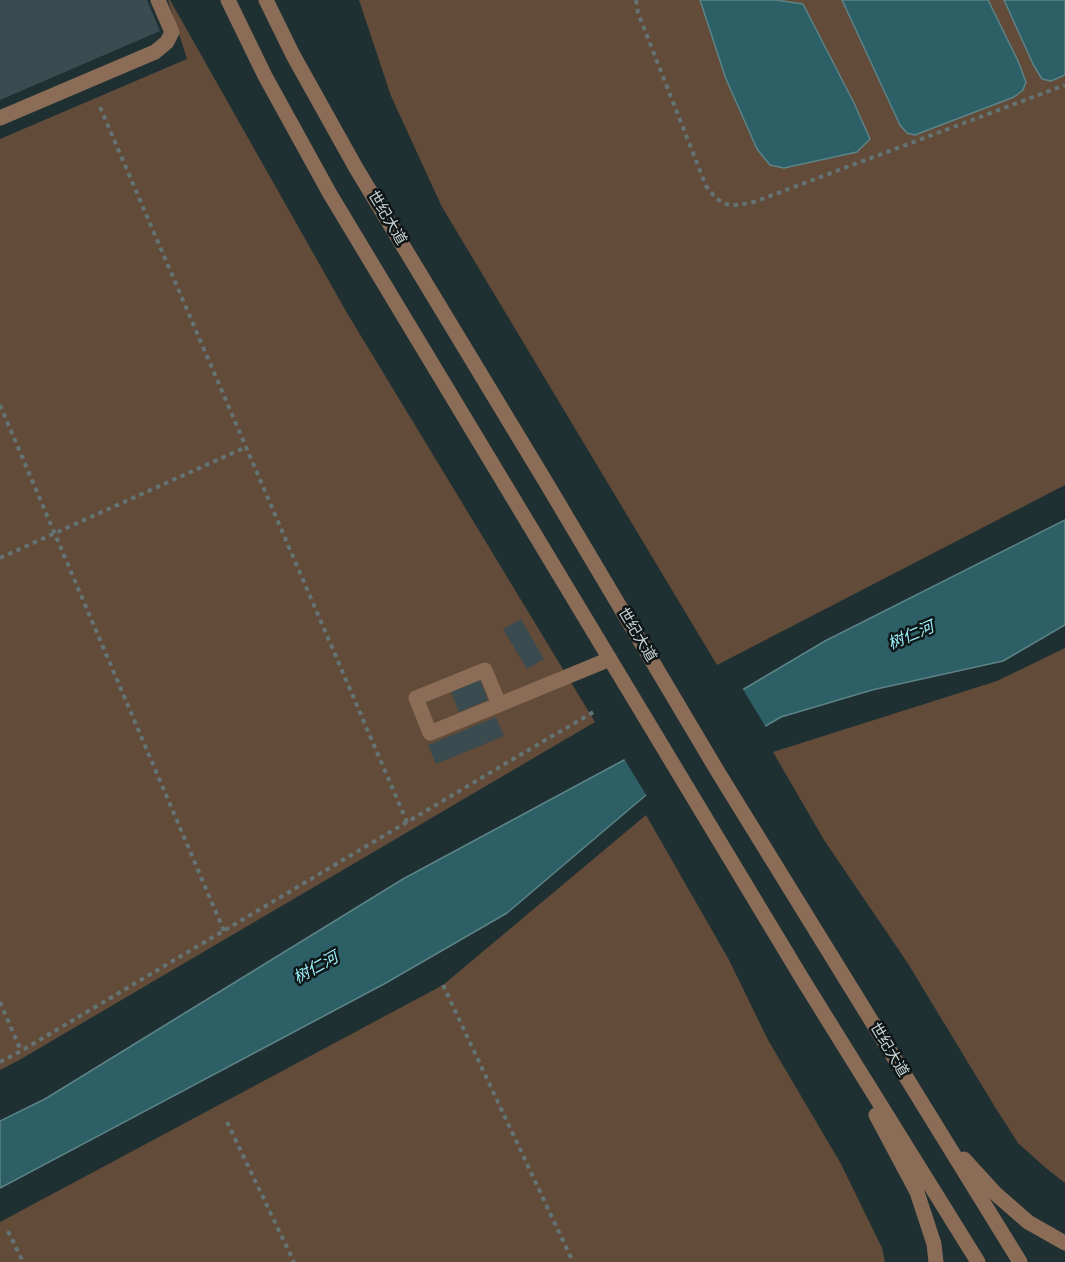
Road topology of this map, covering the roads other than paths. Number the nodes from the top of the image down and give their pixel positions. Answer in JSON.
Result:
{"nodes":[{"id":1,"x":158,"y":0,"type":"edge"},
{"id":2,"x":228,"y":0,"type":"edge"},
{"id":3,"x":266,"y":0,"type":"edge"},
{"id":4,"x":0,"y":118,"type":"edge"},
{"id":5,"x":610,"y":659,"type":"junction"},
{"id":6,"x":500,"y":705,"type":"junction"},
{"id":7,"x":803,"y":980,"type":"junction"},
{"id":8,"x":939,"y":1131,"type":"junction"},
{"id":9,"x":1065,"y":1243,"type":"edge"},
{"id":10,"x":936,"y":1262,"type":"edge"},
{"id":11,"x":978,"y":1262,"type":"edge"},
{"id":12,"x":1020,"y":1262,"type":"edge"}],
"edges":[{"from":1,"to":4,"type":"street"},
{"from":2,"to":5,"type":"street"},
{"from":3,"to":8,"type":"street","name":"世纪大道"},
{"from":5,"to":6,"type":"street"},
{"from":5,"to":7,"type":"street"},
{"from":6,"to":6,"type":"street"},
{"from":7,"to":10,"type":"street"},
{"from":7,"to":11,"type":"street"},
{"from":8,"to":9,"type":"street"},
{"from":8,"to":12,"type":"street","name":"世纪大道"}]}
